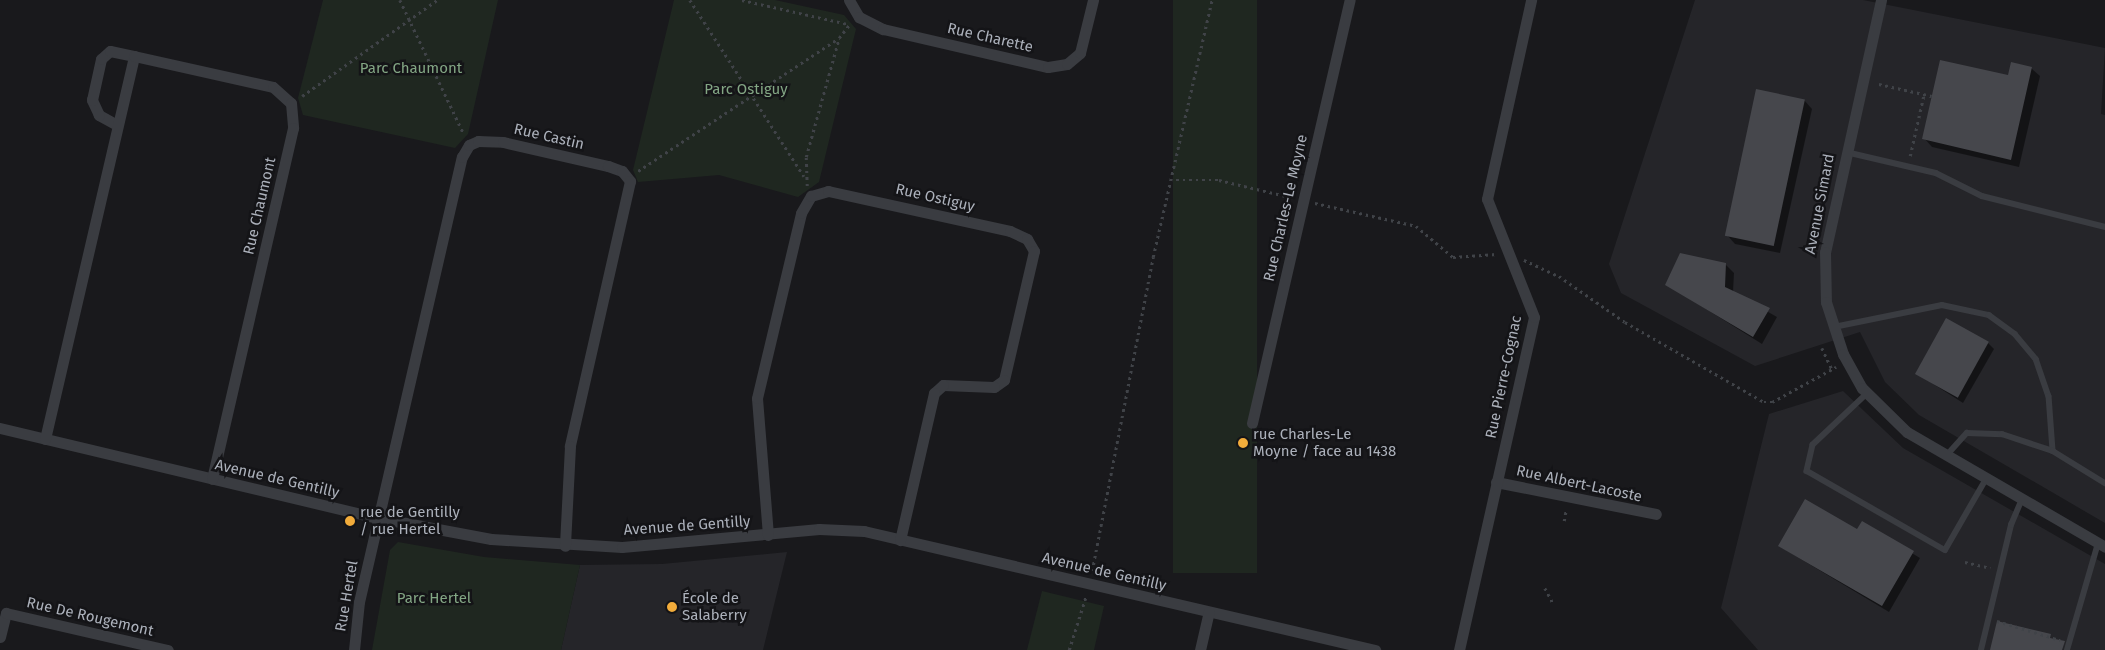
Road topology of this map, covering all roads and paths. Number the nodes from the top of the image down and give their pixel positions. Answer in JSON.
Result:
{"nodes":[{"id":1,"x":400,"y":0,"type":"edge"},
{"id":2,"x":437,"y":0,"type":"edge"},
{"id":3,"x":690,"y":0,"type":"edge"},
{"id":4,"x":742,"y":0,"type":"edge"},
{"id":5,"x":849,"y":0,"type":"edge"},
{"id":6,"x":1093,"y":0,"type":"edge"},
{"id":7,"x":1212,"y":0,"type":"edge"},
{"id":8,"x":1350,"y":0,"type":"edge"},
{"id":9,"x":1531,"y":0,"type":"edge"},
{"id":10,"x":1880,"y":0,"type":"edge"},
{"id":11,"x":410,"y":19,"type":"junction"},
{"id":12,"x":839,"y":38,"type":"junction"},
{"id":13,"x":134,"y":56,"type":"junction"},
{"id":14,"x":1879,"y":84,"type":"dead end"},
{"id":15,"x":1924,"y":94,"type":"junction"},
{"id":16,"x":1932,"y":96,"type":"dead end"},
{"id":17,"x":753,"y":97,"type":"junction"},
{"id":18,"x":291,"y":103,"type":"junction"},
{"id":19,"x":117,"y":125,"type":"junction"},
{"id":20,"x":469,"y":145,"type":"junction"},
{"id":21,"x":1913,"y":145,"type":"dead end"},
{"id":22,"x":1846,"y":151,"type":"junction"},
{"id":23,"x":804,"y":176,"type":"junction"},
{"id":24,"x":628,"y":177,"type":"junction"},
{"id":25,"x":1170,"y":180,"type":"junction"},
{"id":26,"x":808,"y":187,"type":"dead end"},
{"id":27,"x":1293,"y":198,"type":"dead end"},
{"id":28,"x":1313,"y":202,"type":"dead end"},
{"id":29,"x":2105,"y":227,"type":"edge"},
{"id":30,"x":1494,"y":254,"type":"dead end"},
{"id":31,"x":1524,"y":260,"type":"dead end"},
{"id":32,"x":1833,"y":328,"type":"junction"},
{"id":33,"x":1822,"y":348,"type":"dead end"},
{"id":34,"x":1867,"y":394,"type":"junction"},
{"id":35,"x":1252,"y":423,"type":"dead end"},
{"id":36,"x":0,"y":428,"type":"edge"},
{"id":37,"x":45,"y":439,"type":"junction"},
{"id":38,"x":2053,"y":451,"type":"junction"},
{"id":39,"x":1946,"y":456,"type":"junction"},
{"id":40,"x":212,"y":479,"type":"junction"},
{"id":41,"x":1986,"y":479,"type":"junction"},
{"id":42,"x":1496,"y":482,"type":"junction"},
{"id":43,"x":2105,"y":483,"type":"edge"},
{"id":44,"x":2022,"y":499,"type":"junction"},
{"id":45,"x":1656,"y":514,"type":"dead end"},
{"id":46,"x":379,"y":518,"type":"junction"},
{"id":47,"x":768,"y":535,"type":"junction"},
{"id":48,"x":900,"y":540,"type":"junction"},
{"id":49,"x":2101,"y":545,"type":"edge"},
{"id":50,"x":564,"y":546,"type":"junction"},
{"id":51,"x":1965,"y":562,"type":"dead end"},
{"id":52,"x":1093,"y":570,"type":"dead end"},
{"id":53,"x":2000,"y":570,"type":"junction"},
{"id":54,"x":1545,"y":588,"type":"dead end"},
{"id":55,"x":1085,"y":599,"type":"dead end"},
{"id":56,"x":1553,"y":603,"type":"dead end"},
{"id":57,"x":3,"y":612,"type":"edge"},
{"id":58,"x":1209,"y":612,"type":"junction"},
{"id":59,"x":1997,"y":621,"type":"dead end"},
{"id":60,"x":0,"y":637,"type":"edge"},
{"id":61,"x":2063,"y":641,"type":"dead end"},
{"id":62,"x":168,"y":650,"type":"edge"},
{"id":63,"x":354,"y":650,"type":"edge"},
{"id":64,"x":1068,"y":650,"type":"edge"},
{"id":65,"x":1200,"y":650,"type":"edge"},
{"id":66,"x":1375,"y":650,"type":"edge"},
{"id":67,"x":1459,"y":650,"type":"edge"},
{"id":68,"x":1981,"y":650,"type":"edge"},
{"id":69,"x":2067,"y":650,"type":"edge"}],
"edges":[{"from":1,"to":11,"type":"path"},
{"from":2,"to":11,"type":"path"},
{"from":3,"to":17,"type":"path"},
{"from":4,"to":12,"type":"path"},
{"from":5,"to":6,"type":"street","name":"Rue Charette"},
{"from":7,"to":25,"type":"path"},
{"from":8,"to":35,"type":"street","name":"Rue Charles-Le Moyne"},
{"from":9,"to":42,"type":"street","name":"Rue Pierre-Cognac"},
{"from":10,"to":22,"type":"street","name":"Avenue Simard"},
{"from":11,"to":18,"type":"path"},
{"from":11,"to":20,"type":"path"},
{"from":12,"to":17,"type":"path"},
{"from":12,"to":23,"type":"path"},
{"from":13,"to":18,"type":"street"},
{"from":13,"to":19,"type":"street"},
{"from":13,"to":19,"type":"street"},
{"from":14,"to":15,"type":"path"},
{"from":15,"to":16,"type":"path"},
{"from":15,"to":21,"type":"path"},
{"from":17,"to":23,"type":"path"},
{"from":17,"to":24,"type":"path"},
{"from":18,"to":40,"type":"street","name":"Rue Chaumont"},
{"from":19,"to":37,"type":"street"},
{"from":20,"to":24,"type":"street","name":"Rue Castin"},
{"from":20,"to":46,"type":"street"},
{"from":22,"to":29,"type":"lane"},
{"from":22,"to":32,"type":"street","name":"Avenue Simard"},
{"from":23,"to":26,"type":"path"},
{"from":24,"to":50,"type":"street"},
{"from":25,"to":27,"type":"path"},
{"from":25,"to":52,"type":"path"},
{"from":28,"to":30,"type":"path"},
{"from":31,"to":33,"type":"path"},
{"from":32,"to":34,"type":"street","name":"Avenue Simard"},
{"from":32,"to":38,"type":"lane"},
{"from":34,"to":39,"type":"street","name":"Avenue Simard"},
{"from":34,"to":41,"type":"lane"},
{"from":36,"to":37,"type":"street","name":"Avenue de Gentilly"},
{"from":37,"to":40,"type":"street","name":"Avenue de Gentilly"},
{"from":38,"to":39,"type":"lane"},
{"from":38,"to":43,"type":"lane"},
{"from":39,"to":41,"type":"street","name":"Avenue Simard"},
{"from":40,"to":46,"type":"street","name":"Avenue de Gentilly"},
{"from":41,"to":44,"type":"street","name":"Avenue Simard"},
{"from":42,"to":45,"type":"street","name":"Rue Albert-Lacoste"},
{"from":42,"to":67,"type":"street","name":"Rue Pierre-Cognac"},
{"from":44,"to":49,"type":"street","name":"Avenue Simard"},
{"from":44,"to":53,"type":"lane"},
{"from":46,"to":50,"type":"street","name":"Avenue de Gentilly"},
{"from":46,"to":63,"type":"street","name":"Rue Hertel"},
{"from":47,"to":48,"type":"street","name":"Avenue de Gentilly"},
{"from":47,"to":48,"type":"street","name":"Rue Ostiguy"},
{"from":47,"to":50,"type":"street","name":"Avenue de Gentilly"},
{"from":48,"to":58,"type":"street","name":"Avenue de Gentilly"},
{"from":49,"to":69,"type":"lane"},
{"from":51,"to":53,"type":"path"},
{"from":53,"to":68,"type":"lane"},
{"from":54,"to":56,"type":"path"},
{"from":55,"to":64,"type":"path"},
{"from":57,"to":60,"type":"street","name":"Rue De Rougemont"},
{"from":57,"to":62,"type":"street","name":"Rue De Rougemont"},
{"from":58,"to":65,"type":"street"},
{"from":58,"to":66,"type":"street","name":"Avenue de Gentilly"},
{"from":59,"to":61,"type":"path"}]}
